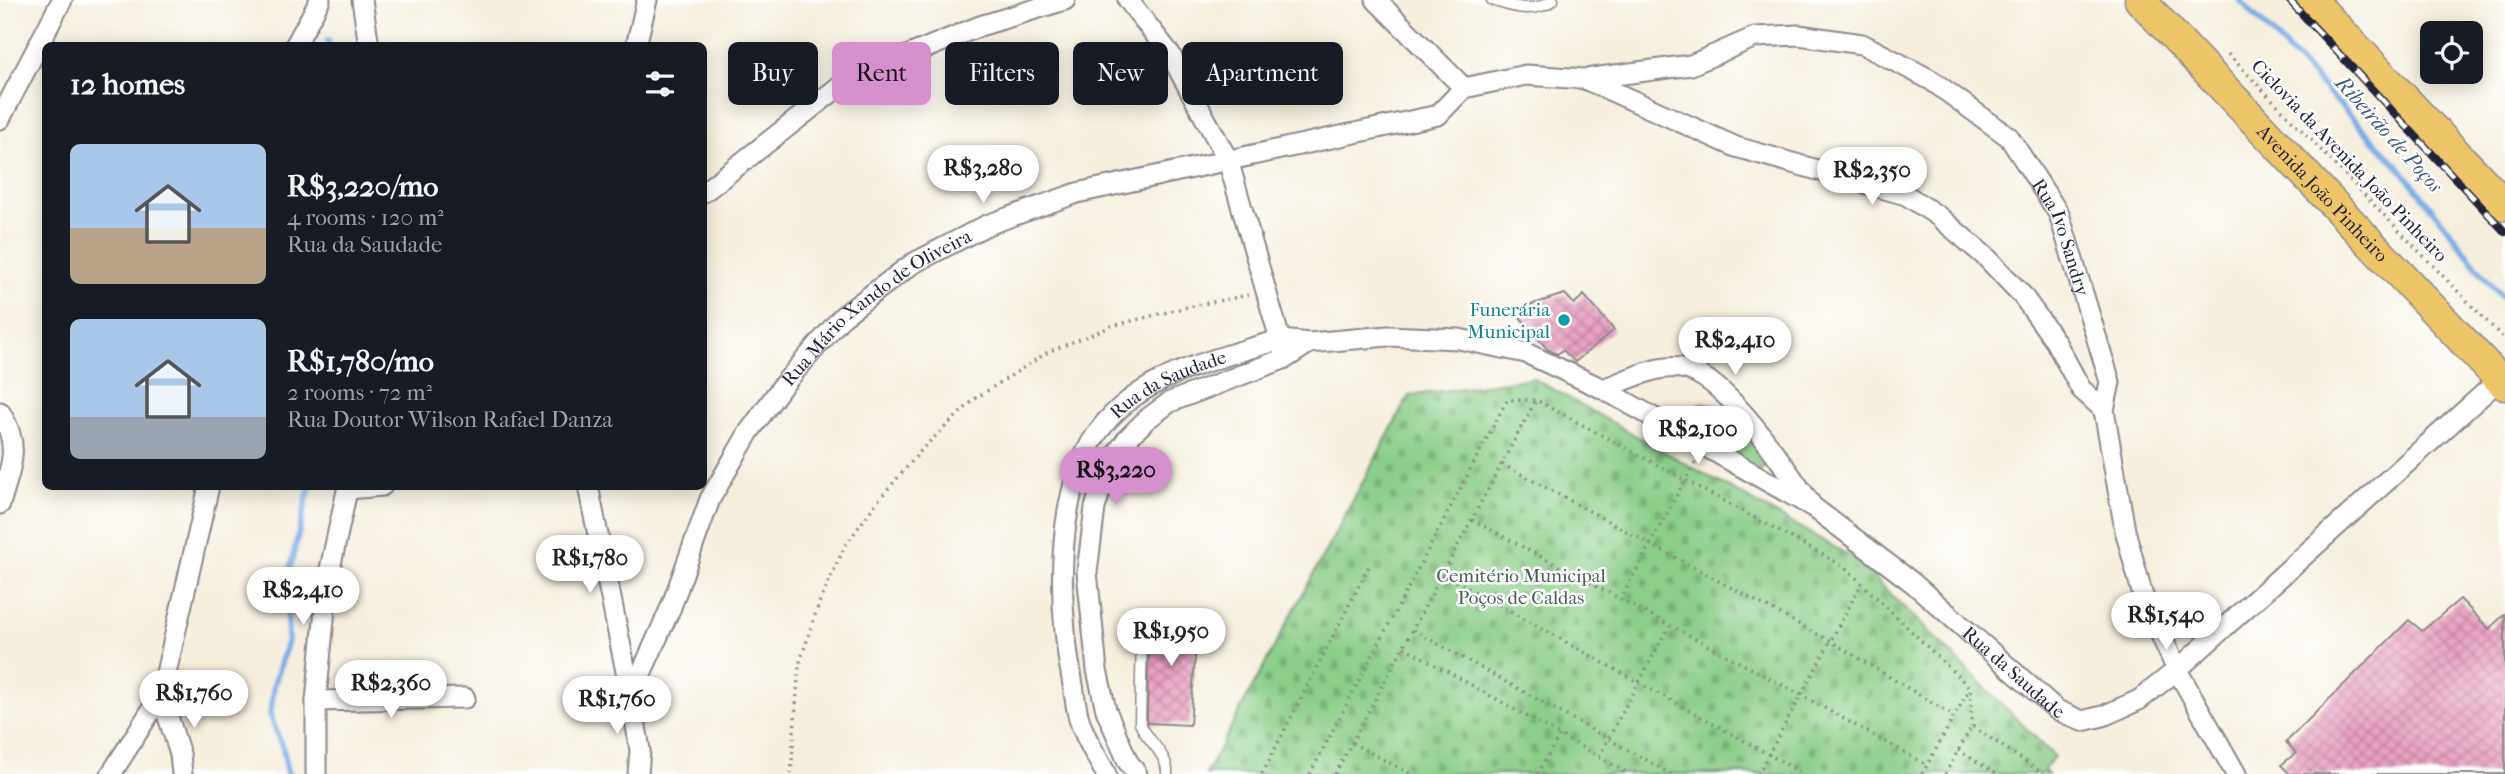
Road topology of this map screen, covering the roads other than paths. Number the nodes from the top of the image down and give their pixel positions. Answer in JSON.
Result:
{"nodes":[{"id":1,"x":62,"y":0,"type":"edge"},
{"id":2,"x":320,"y":0,"type":"edge"},
{"id":3,"x":362,"y":0,"type":"edge"},
{"id":4,"x":647,"y":0,"type":"edge"},
{"id":5,"x":1065,"y":0,"type":"edge"},
{"id":6,"x":1128,"y":0,"type":"edge"},
{"id":7,"x":1376,"y":0,"type":"edge"},
{"id":8,"x":1492,"y":0,"type":"edge"},
{"id":9,"x":1553,"y":0,"type":"edge"},
{"id":10,"x":2140,"y":0,"type":"edge"},
{"id":11,"x":2311,"y":0,"type":"edge"},
{"id":12,"x":297,"y":42,"type":"edge"},
{"id":13,"x":368,"y":42,"type":"edge"},
{"id":14,"x":637,"y":42,"type":"edge"},
{"id":15,"x":1585,"y":79,"type":"junction"},
{"id":16,"x":1464,"y":88,"type":"junction"},
{"id":17,"x":0,"y":120,"type":"edge"},
{"id":18,"x":1228,"y":160,"type":"junction"},
{"id":19,"x":707,"y":190,"type":"edge"},
{"id":20,"x":2505,"y":205,"type":"edge"},
{"id":21,"x":1283,"y":349,"type":"junction"},
{"id":22,"x":2503,"y":378,"type":"edge"},
{"id":23,"x":1603,"y":389,"type":"junction"},
{"id":24,"x":2104,"y":410,"type":"junction"},
{"id":25,"x":0,"y":412,"type":"edge"},
{"id":26,"x":208,"y":490,"type":"edge"},
{"id":27,"x":348,"y":490,"type":"edge"},
{"id":28,"x":589,"y":490,"type":"edge"},
{"id":29,"x":0,"y":504,"type":"edge"},
{"id":30,"x":1813,"y":507,"type":"junction"},
{"id":31,"x":1142,"y":636,"type":"dead end"},
{"id":32,"x":2177,"y":670,"type":"junction"},
{"id":33,"x":161,"y":695,"type":"junction"},
{"id":34,"x":631,"y":696,"type":"junction"},
{"id":35,"x":465,"y":698,"type":"dead end"},
{"id":36,"x":316,"y":701,"type":"junction"},
{"id":37,"x":111,"y":774,"type":"edge"},
{"id":38,"x":182,"y":774,"type":"edge"},
{"id":39,"x":316,"y":774,"type":"edge"},
{"id":40,"x":638,"y":774,"type":"edge"},
{"id":41,"x":1106,"y":774,"type":"edge"},
{"id":42,"x":1137,"y":774,"type":"edge"},
{"id":43,"x":1167,"y":774,"type":"edge"},
{"id":44,"x":2236,"y":774,"type":"edge"}],
"edges":[{"from":1,"to":17,"type":"street"},
{"from":2,"to":12,"type":"street"},
{"from":3,"to":13,"type":"street"},
{"from":4,"to":14,"type":"street"},
{"from":5,"to":19,"type":"street"},
{"from":6,"to":18,"type":"street"},
{"from":7,"to":16,"type":"street"},
{"from":8,"to":9,"type":"lane"},
{"from":10,"to":22,"type":"main road","name":"Avenida João Pinheiro"},
{"from":11,"to":20,"type":"main road"},
{"from":15,"to":16,"type":"street"},
{"from":15,"to":24,"type":"street"},
{"from":15,"to":24,"type":"street","name":"Rua Ivo Sandry"},
{"from":16,"to":18,"type":"street","name":"Rua Mário Xando de Oliveira"},
{"from":18,"to":21,"type":"street"},
{"from":18,"to":34,"type":"street","name":"Rua Mário Xando de Oliveira"},
{"from":21,"to":23,"type":"street","name":"Rua da Saudade"},
{"from":21,"to":41,"type":"street","name":"Rua da Saudade"},
{"from":21,"to":42,"type":"street","name":"Rua da Saudade"},
{"from":22,"to":32,"type":"street","name":"Rua da Saudade"},
{"from":23,"to":30,"type":"street","name":"Rua da Saudade"},
{"from":23,"to":30,"type":"street","name":"Rua da Saudade"},
{"from":24,"to":32,"type":"street","name":"Rua Ivo Sandry"},
{"from":25,"to":29,"type":"street"},
{"from":26,"to":33,"type":"street"},
{"from":27,"to":36,"type":"street"},
{"from":28,"to":34,"type":"street"},
{"from":30,"to":32,"type":"street","name":"Rua da Saudade"},
{"from":31,"to":43,"type":"lane"},
{"from":32,"to":44,"type":"street","name":"Rua Ivo Sandry"},
{"from":33,"to":37,"type":"street"},
{"from":33,"to":38,"type":"street"},
{"from":34,"to":40,"type":"street"},
{"from":35,"to":36,"type":"street"},
{"from":36,"to":39,"type":"street"}]}
